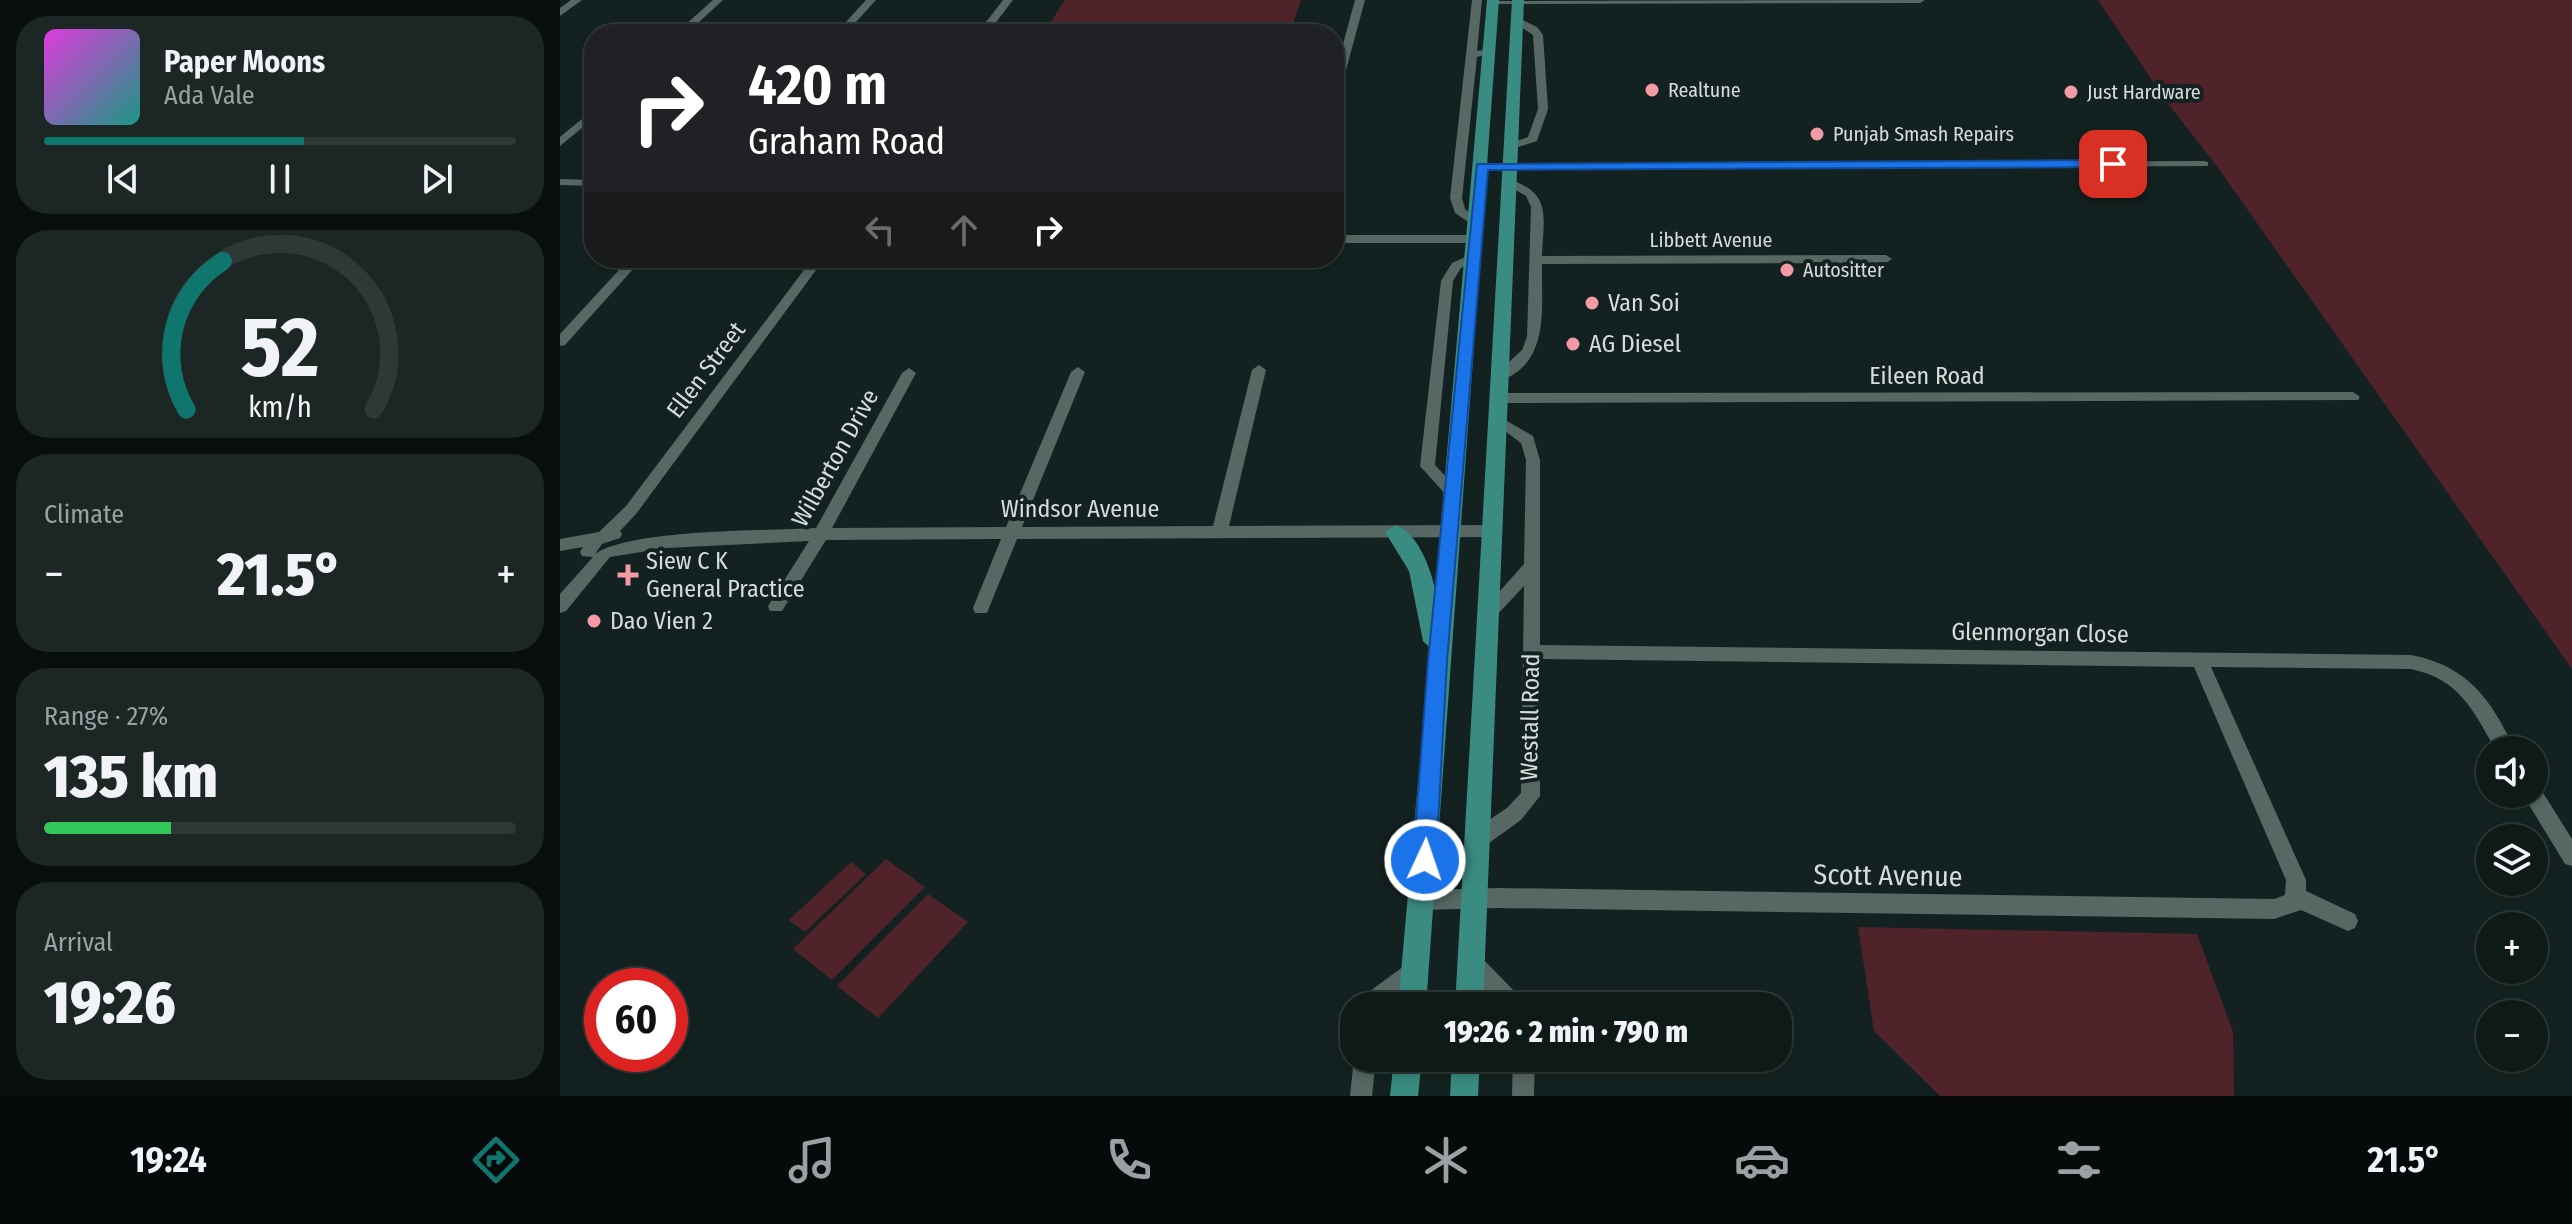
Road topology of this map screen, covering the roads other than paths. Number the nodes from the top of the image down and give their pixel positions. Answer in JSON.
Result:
{"nodes":[{"id":1,"x":577,"y":0,"type":"edge"},
{"id":2,"x":718,"y":0,"type":"edge"},
{"id":3,"x":871,"y":0,"type":"edge"},
{"id":4,"x":1008,"y":0,"type":"edge"},
{"id":5,"x":1360,"y":0,"type":"edge"},
{"id":6,"x":1477,"y":0,"type":"edge"},
{"id":7,"x":1650,"y":0,"type":"edge"},
{"id":8,"x":1811,"y":0,"type":"edge"},
{"id":9,"x":1920,"y":0,"type":"edge"},
{"id":10,"x":1493,"y":1,"type":"edge"},
{"id":11,"x":1518,"y":1,"type":"edge"},
{"id":12,"x":560,"y":13,"type":"edge"},
{"id":13,"x":691,"y":24,"type":"edge"},
{"id":14,"x":849,"y":24,"type":"edge"},
{"id":15,"x":990,"y":24,"type":"edge"},
{"id":16,"x":1517,"y":27,"type":"junction"},
{"id":17,"x":1491,"y":34,"type":"junction"},
{"id":18,"x":1489,"y":52,"type":"junction"},
{"id":19,"x":1472,"y":55,"type":"junction"},
{"id":20,"x":1344,"y":59,"type":"edge"},
{"id":21,"x":584,"y":121,"type":"edge"},
{"id":22,"x":560,"y":143,"type":"edge"},
{"id":23,"x":1512,"y":146,"type":"junction"},
{"id":24,"x":2204,"y":164,"type":"dead end"},
{"id":25,"x":1481,"y":167,"type":"junction"},
{"id":26,"x":1515,"y":179,"type":"junction"},
{"id":27,"x":560,"y":182,"type":"edge"},
{"id":28,"x":584,"y":183,"type":"edge"},
{"id":29,"x":1344,"y":239,"type":"edge"},
{"id":30,"x":1475,"y":240,"type":"junction"},
{"id":31,"x":1886,"y":259,"type":"dead end"},
{"id":32,"x":1536,"y":260,"type":"junction"},
{"id":33,"x":628,"y":268,"type":"edge"},
{"id":34,"x":812,"y":268,"type":"edge"},
{"id":35,"x":560,"y":342,"type":"edge"},
{"id":36,"x":1259,"y":370,"type":"dead end"},
{"id":37,"x":1078,"y":372,"type":"dead end"},
{"id":38,"x":909,"y":373,"type":"dead end"},
{"id":39,"x":1502,"y":375,"type":"junction"},
{"id":40,"x":2353,"y":397,"type":"dead end"},
{"id":41,"x":1501,"y":398,"type":"junction"},
{"id":42,"x":1500,"y":422,"type":"junction"},
{"id":43,"x":1453,"y":493,"type":"junction"},
{"id":44,"x":1450,"y":531,"type":"junction"},
{"id":45,"x":1494,"y":531,"type":"junction"},
{"id":46,"x":1395,"y":532,"type":"junction"},
{"id":47,"x":1012,"y":533,"type":"junction"},
{"id":48,"x":1219,"y":533,"type":"junction"},
{"id":49,"x":821,"y":534,"type":"junction"},
{"id":50,"x":605,"y":545,"type":"junction"},
{"id":51,"x":560,"y":548,"type":"edge"},
{"id":52,"x":1532,"y":566,"type":"junction"},
{"id":53,"x":560,"y":606,"type":"edge"},
{"id":54,"x":776,"y":606,"type":"dead end"},
{"id":55,"x":981,"y":608,"type":"dead end"},
{"id":56,"x":1489,"y":612,"type":"junction"},
{"id":57,"x":1531,"y":652,"type":"junction"},
{"id":58,"x":1438,"y":661,"type":"junction"},
{"id":59,"x":2200,"y":661,"type":"junction"},
{"id":60,"x":2497,"y":736,"type":"edge"},
{"id":61,"x":2542,"y":808,"type":"edge"},
{"id":62,"x":1475,"y":841,"type":"junction"},
{"id":63,"x":2572,"y":857,"type":"edge"},
{"id":64,"x":2296,"y":897,"type":"junction"},
{"id":65,"x":1475,"y":898,"type":"junction"},
{"id":66,"x":1421,"y":900,"type":"junction"},
{"id":67,"x":2348,"y":921,"type":"dead end"},
{"id":68,"x":1471,"y":961,"type":"junction"},
{"id":69,"x":1415,"y":969,"type":"junction"},
{"id":70,"x":1389,"y":992,"type":"edge"},
{"id":71,"x":1413,"y":992,"type":"edge"},
{"id":72,"x":1470,"y":992,"type":"edge"},
{"id":73,"x":1501,"y":992,"type":"edge"},
{"id":74,"x":1364,"y":1072,"type":"edge"},
{"id":75,"x":1407,"y":1072,"type":"edge"},
{"id":76,"x":1465,"y":1072,"type":"edge"},
{"id":77,"x":1524,"y":1072,"type":"edge"},
{"id":78,"x":1361,"y":1096,"type":"edge"},
{"id":79,"x":1404,"y":1096,"type":"edge"},
{"id":80,"x":1464,"y":1096,"type":"edge"},
{"id":81,"x":1523,"y":1096,"type":"edge"}],
"edges":[{"from":1,"to":12,"type":"street"},
{"from":2,"to":13,"type":"street"},
{"from":3,"to":14,"type":"street"},
{"from":4,"to":15,"type":"street"},
{"from":5,"to":20,"type":"street"},
{"from":6,"to":19,"type":"street"},
{"from":7,"to":8,"type":"street"},
{"from":7,"to":11,"type":"street"},
{"from":8,"to":9,"type":"street"},
{"from":10,"to":11,"type":"street"},
{"from":10,"to":17,"type":"main road"},
{"from":11,"to":16,"type":"main road","name":"Westall Road"},
{"from":16,"to":17,"type":"main road"},
{"from":16,"to":23,"type":"main road","name":"Westall Road"},
{"from":16,"to":23,"type":"street"},
{"from":17,"to":18,"type":"main road"},
{"from":18,"to":19,"type":"street"},
{"from":18,"to":25,"type":"main road"},
{"from":19,"to":30,"type":"street"},
{"from":21,"to":22,"type":"street"},
{"from":23,"to":26,"type":"main road","name":"Westall Road"},
{"from":24,"to":26,"type":"street"},
{"from":25,"to":26,"type":"street"},
{"from":25,"to":30,"type":"main road"},
{"from":26,"to":32,"type":"street","name":"Westall Road"},
{"from":26,"to":39,"type":"main road","name":"Westall Road"},
{"from":27,"to":28,"type":"street"},
{"from":29,"to":30,"type":"street"},
{"from":30,"to":43,"type":"main road"},
{"from":30,"to":43,"type":"street"},
{"from":31,"to":32,"type":"street","name":"Libbett Avenue"},
{"from":32,"to":39,"type":"street","name":"Westall Road"},
{"from":33,"to":35,"type":"street"},
{"from":34,"to":50,"type":"street","name":"Ellen Street"},
{"from":36,"to":48,"type":"street"},
{"from":37,"to":47,"type":"street"},
{"from":38,"to":49,"type":"street","name":"Wilberton Drive"},
{"from":39,"to":41,"type":"main road","name":"Westall Road"},
{"from":40,"to":41,"type":"street","name":"Eileen Road"},
{"from":41,"to":42,"type":"main road","name":"Westall Road"},
{"from":42,"to":45,"type":"main road","name":"Westall Road"},
{"from":42,"to":52,"type":"street","name":"Westall Road"},
{"from":43,"to":44,"type":"main road"},
{"from":44,"to":45,"type":"street","name":"Windsor Avenue"},
{"from":44,"to":46,"type":"street","name":"Windsor Avenue"},
{"from":44,"to":58,"type":"main road"},
{"from":45,"to":56,"type":"main road","name":"Westall Road"},
{"from":46,"to":48,"type":"street","name":"Windsor Avenue"},
{"from":46,"to":58,"type":"main road"},
{"from":47,"to":48,"type":"street","name":"Windsor Avenue"},
{"from":47,"to":49,"type":"street","name":"Windsor Avenue"},
{"from":47,"to":55,"type":"street"},
{"from":49,"to":50,"type":"street","name":"Windsor Avenue"},
{"from":49,"to":54,"type":"street","name":"Wilberton Drive"},
{"from":50,"to":51,"type":"street","name":"Windsor Avenue"},
{"from":50,"to":53,"type":"street","name":"Ellen Street"},
{"from":52,"to":56,"type":"street"},
{"from":52,"to":57,"type":"street","name":"Westall Road"},
{"from":56,"to":62,"type":"main road","name":"Westall Road"},
{"from":57,"to":59,"type":"street","name":"Glenmorgan Close"},
{"from":57,"to":62,"type":"street","name":"Westall Road"},
{"from":58,"to":66,"type":"main road"},
{"from":59,"to":60,"type":"street","name":"Glenmorgan Close"},
{"from":59,"to":64,"type":"street"},
{"from":61,"to":63,"type":"street"},
{"from":62,"to":65,"type":"main road","name":"Westall Road"},
{"from":64,"to":65,"type":"street","name":"Scott Avenue"},
{"from":64,"to":67,"type":"street"},
{"from":65,"to":66,"type":"street","name":"Scott Avenue"},
{"from":65,"to":68,"type":"main road","name":"Westall Road"},
{"from":66,"to":69,"type":"main road"},
{"from":68,"to":72,"type":"main road","name":"Westall Road"},
{"from":68,"to":73,"type":"street"},
{"from":69,"to":70,"type":"street"},
{"from":69,"to":71,"type":"main road"},
{"from":74,"to":78,"type":"street"},
{"from":75,"to":79,"type":"main road"},
{"from":76,"to":80,"type":"main road"},
{"from":77,"to":81,"type":"street"}]}
